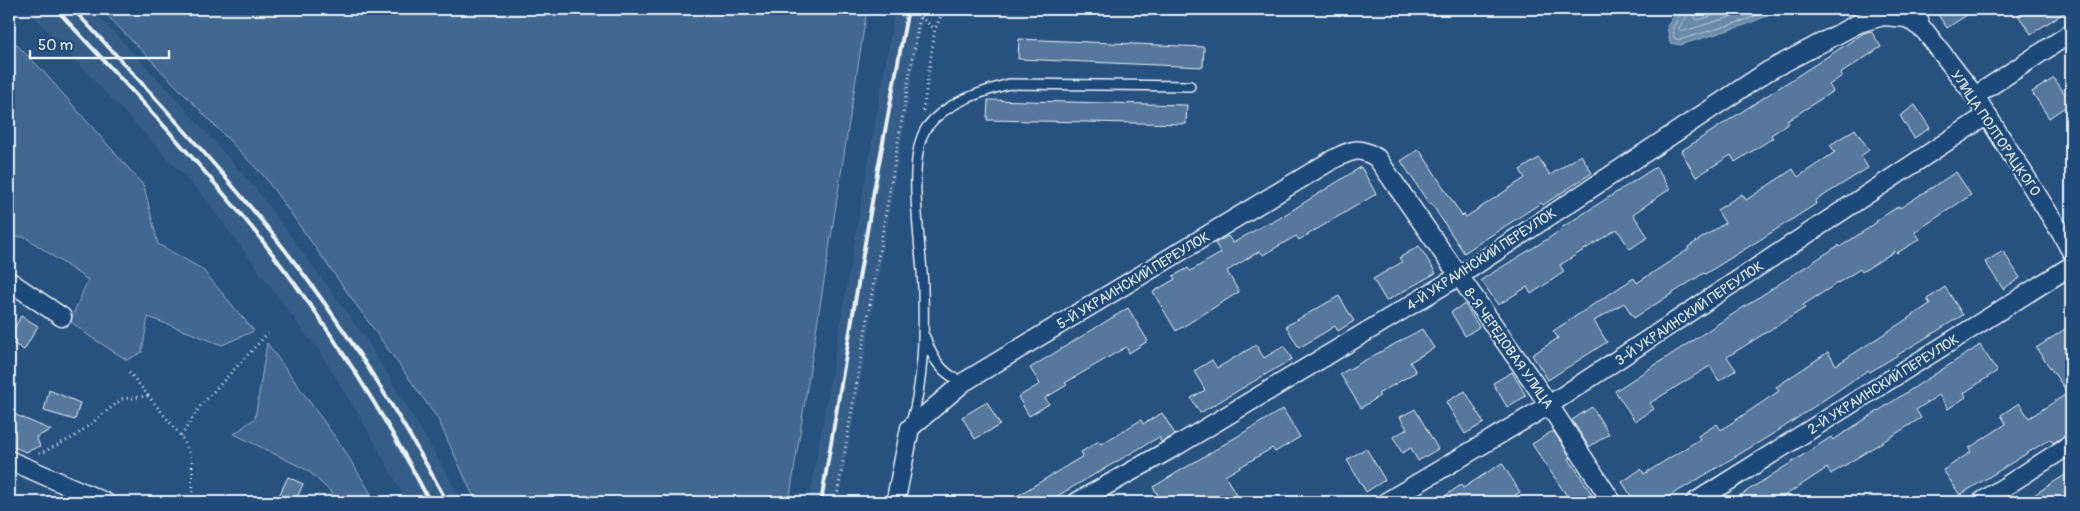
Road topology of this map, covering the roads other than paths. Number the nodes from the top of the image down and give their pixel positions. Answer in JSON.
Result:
{"nodes":[{"id":1,"x":1922,"y":9,"type":"edge"},
{"id":2,"x":1883,"y":16,"type":"joint"},
{"id":3,"x":1925,"y":31,"type":"junction"},
{"id":4,"x":2071,"y":33,"type":"edge"},
{"id":5,"x":1190,"y":86,"type":"dead end"},
{"id":6,"x":1975,"y":96,"type":"junction"},
{"id":7,"x":1987,"y":115,"type":"junction"},
{"id":8,"x":1365,"y":150,"type":"joint"},
{"id":9,"x":2066,"y":229,"type":"edge"},
{"id":10,"x":2071,"y":251,"type":"edge"},
{"id":11,"x":2071,"y":266,"type":"edge"},
{"id":12,"x":1459,"y":276,"type":"junction"},
{"id":13,"x":9,"y":281,"type":"edge"},
{"id":14,"x":62,"y":317,"type":"dead end"},
{"id":15,"x":923,"y":332,"type":"junction"},
{"id":16,"x":964,"y":382,"type":"junction"},
{"id":17,"x":1549,"y":405,"type":"junction"},
{"id":18,"x":910,"y":428,"type":"junction"},
{"id":19,"x":2071,"y":444,"type":"edge"},
{"id":20,"x":12,"y":462,"type":"edge"},
{"id":21,"x":105,"y":502,"type":"edge"},
{"id":22,"x":897,"y":502,"type":"edge"},
{"id":23,"x":1077,"y":502,"type":"edge"},
{"id":24,"x":1386,"y":502,"type":"edge"},
{"id":25,"x":1612,"y":502,"type":"edge"},
{"id":26,"x":1695,"y":502,"type":"edge"},
{"id":27,"x":1980,"y":502,"type":"edge"}],
"edges":[{"from":1,"to":3,"type":"lane"},
{"from":2,"to":3,"type":"street","name":"УЛИЦА ПОЛТОРАЦКОГО"},
{"from":2,"to":12,"type":"street","name":"4-Й УКРАИНСКИЙ ПЕРЕУЛОК"},
{"from":3,"to":6,"type":"street","name":"УЛИЦА ПОЛТОРАЦКОГО"},
{"from":4,"to":6,"type":"street"},
{"from":5,"to":15,"type":"lane"},
{"from":6,"to":7,"type":"street","name":"УЛИЦА ПОЛТОРАЦКОГО"},
{"from":7,"to":9,"type":"street","name":"УЛИЦА ПОЛТОРАЦКОГО"},
{"from":7,"to":17,"type":"street","name":"3-Й УКРАИНСКИЙ ПЕРЕУЛОК"},
{"from":8,"to":12,"type":"street","name":"8-Я ЧЕРЕДОВАЯ УЛИЦА"},
{"from":8,"to":16,"type":"street","name":"5-Й УКРАИНСКИЙ ПЕРЕУЛОК"},
{"from":9,"to":10,"type":"street","name":"УЛИЦА ПОЛТОРАЦКОГО"},
{"from":11,"to":26,"type":"street","name":"2-Й УКРАИНСКИЙ ПЕРЕУЛОК"},
{"from":12,"to":17,"type":"street","name":"8-Я ЧЕРЕДОВАЯ УЛИЦА"},
{"from":12,"to":23,"type":"street","name":"4-Й УКРАИНСКИЙ ПЕРЕУЛОК"},
{"from":13,"to":14,"type":"street"},
{"from":15,"to":16,"type":"lane"},
{"from":15,"to":18,"type":"lane"},
{"from":16,"to":18,"type":"street","name":"5-Й УКРАИНСКИЙ ПЕРЕУЛОК"},
{"from":17,"to":24,"type":"street","name":"3-Й УКРАИНСКИЙ ПЕРЕУЛОК"},
{"from":17,"to":25,"type":"street","name":"8-Я ЧЕРЕДОВАЯ УЛИЦА"},
{"from":18,"to":22,"type":"street"},
{"from":19,"to":27,"type":"street"},
{"from":20,"to":21,"type":"street"}]}
